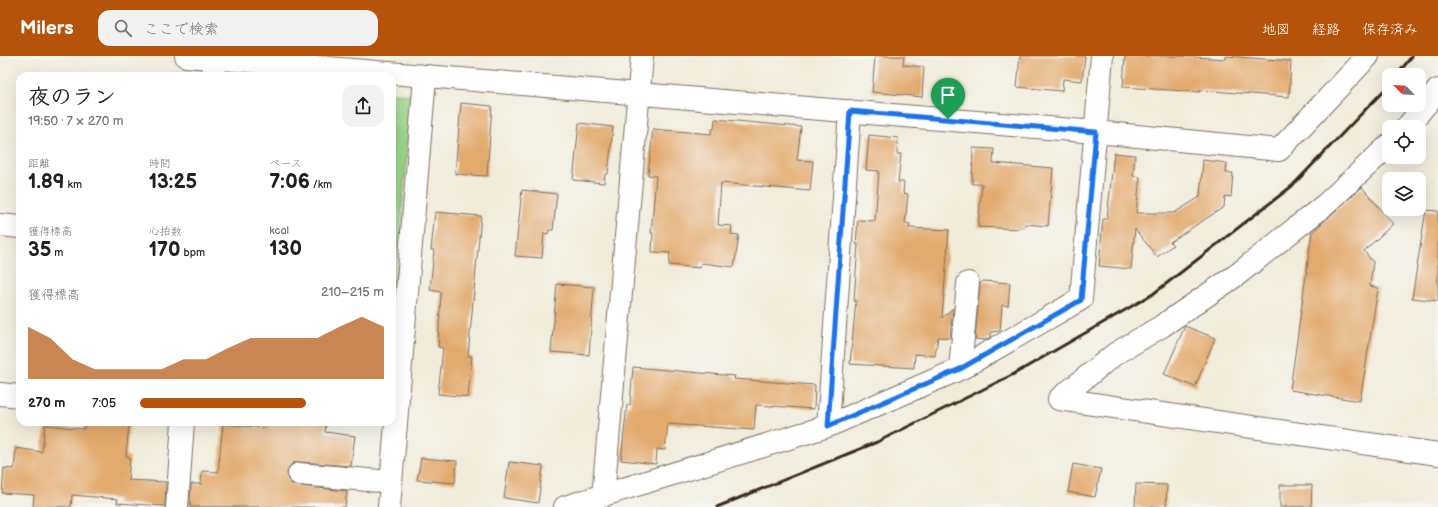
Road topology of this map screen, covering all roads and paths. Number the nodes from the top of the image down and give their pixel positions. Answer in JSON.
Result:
{"nodes":[{"id":1,"x":186,"y":56,"type":"edge"},
{"id":2,"x":642,"y":56,"type":"edge"},
{"id":3,"x":1102,"y":56,"type":"edge"},
{"id":4,"x":1368,"y":56,"type":"edge"},
{"id":5,"x":214,"y":63,"type":"edge"},
{"id":6,"x":360,"y":72,"type":"edge"},
{"id":7,"x":396,"y":74,"type":"edge"},
{"id":8,"x":425,"y":76,"type":"junction"},
{"id":9,"x":1438,"y":90,"type":"edge"},
{"id":10,"x":639,"y":94,"type":"junction"},
{"id":11,"x":850,"y":111,"type":"junction"},
{"id":12,"x":1413,"y":120,"type":"edge"},
{"id":13,"x":1096,"y":132,"type":"junction"},
{"id":14,"x":1382,"y":152,"type":"edge"},
{"id":15,"x":0,"y":225,"type":"edge"},
{"id":16,"x":16,"y":227,"type":"edge"},
{"id":17,"x":968,"y":283,"type":"dead end"},
{"id":18,"x":960,"y":369,"type":"junction"},
{"id":19,"x":396,"y":377,"type":"edge"},
{"id":20,"x":0,"y":394,"type":"edge"},
{"id":21,"x":16,"y":396,"type":"edge"},
{"id":22,"x":183,"y":426,"type":"edge"},
{"id":23,"x":394,"y":426,"type":"edge"},
{"id":24,"x":828,"y":426,"type":"junction"},
{"id":25,"x":1438,"y":454,"type":"edge"},
{"id":26,"x":299,"y":474,"type":"dead end"},
{"id":27,"x":391,"y":482,"type":"junction"},
{"id":28,"x":603,"y":496,"type":"junction"},
{"id":29,"x":177,"y":507,"type":"edge"},
{"id":30,"x":389,"y":507,"type":"edge"},
{"id":31,"x":565,"y":507,"type":"edge"}],
"edges":[{"from":1,"to":5,"type":"street"},
{"from":2,"to":10,"type":"street"},
{"from":3,"to":13,"type":"street"},
{"from":4,"to":13,"type":"street"},
{"from":5,"to":6,"type":"street"},
{"from":7,"to":8,"type":"street"},
{"from":8,"to":10,"type":"street"},
{"from":8,"to":19,"type":"street"},
{"from":9,"to":12,"type":"street"},
{"from":10,"to":11,"type":"street"},
{"from":10,"to":28,"type":"street"},
{"from":11,"to":13,"type":"street"},
{"from":11,"to":24,"type":"street"},
{"from":13,"to":18,"type":"street"},
{"from":14,"to":25,"type":"street"},
{"from":15,"to":16,"type":"street"},
{"from":17,"to":18,"type":"street"},
{"from":18,"to":24,"type":"street"},
{"from":20,"to":21,"type":"street"},
{"from":22,"to":29,"type":"street"},
{"from":23,"to":27,"type":"street"},
{"from":24,"to":28,"type":"street"},
{"from":26,"to":27,"type":"street"},
{"from":27,"to":30,"type":"street"},
{"from":28,"to":31,"type":"street"}]}
